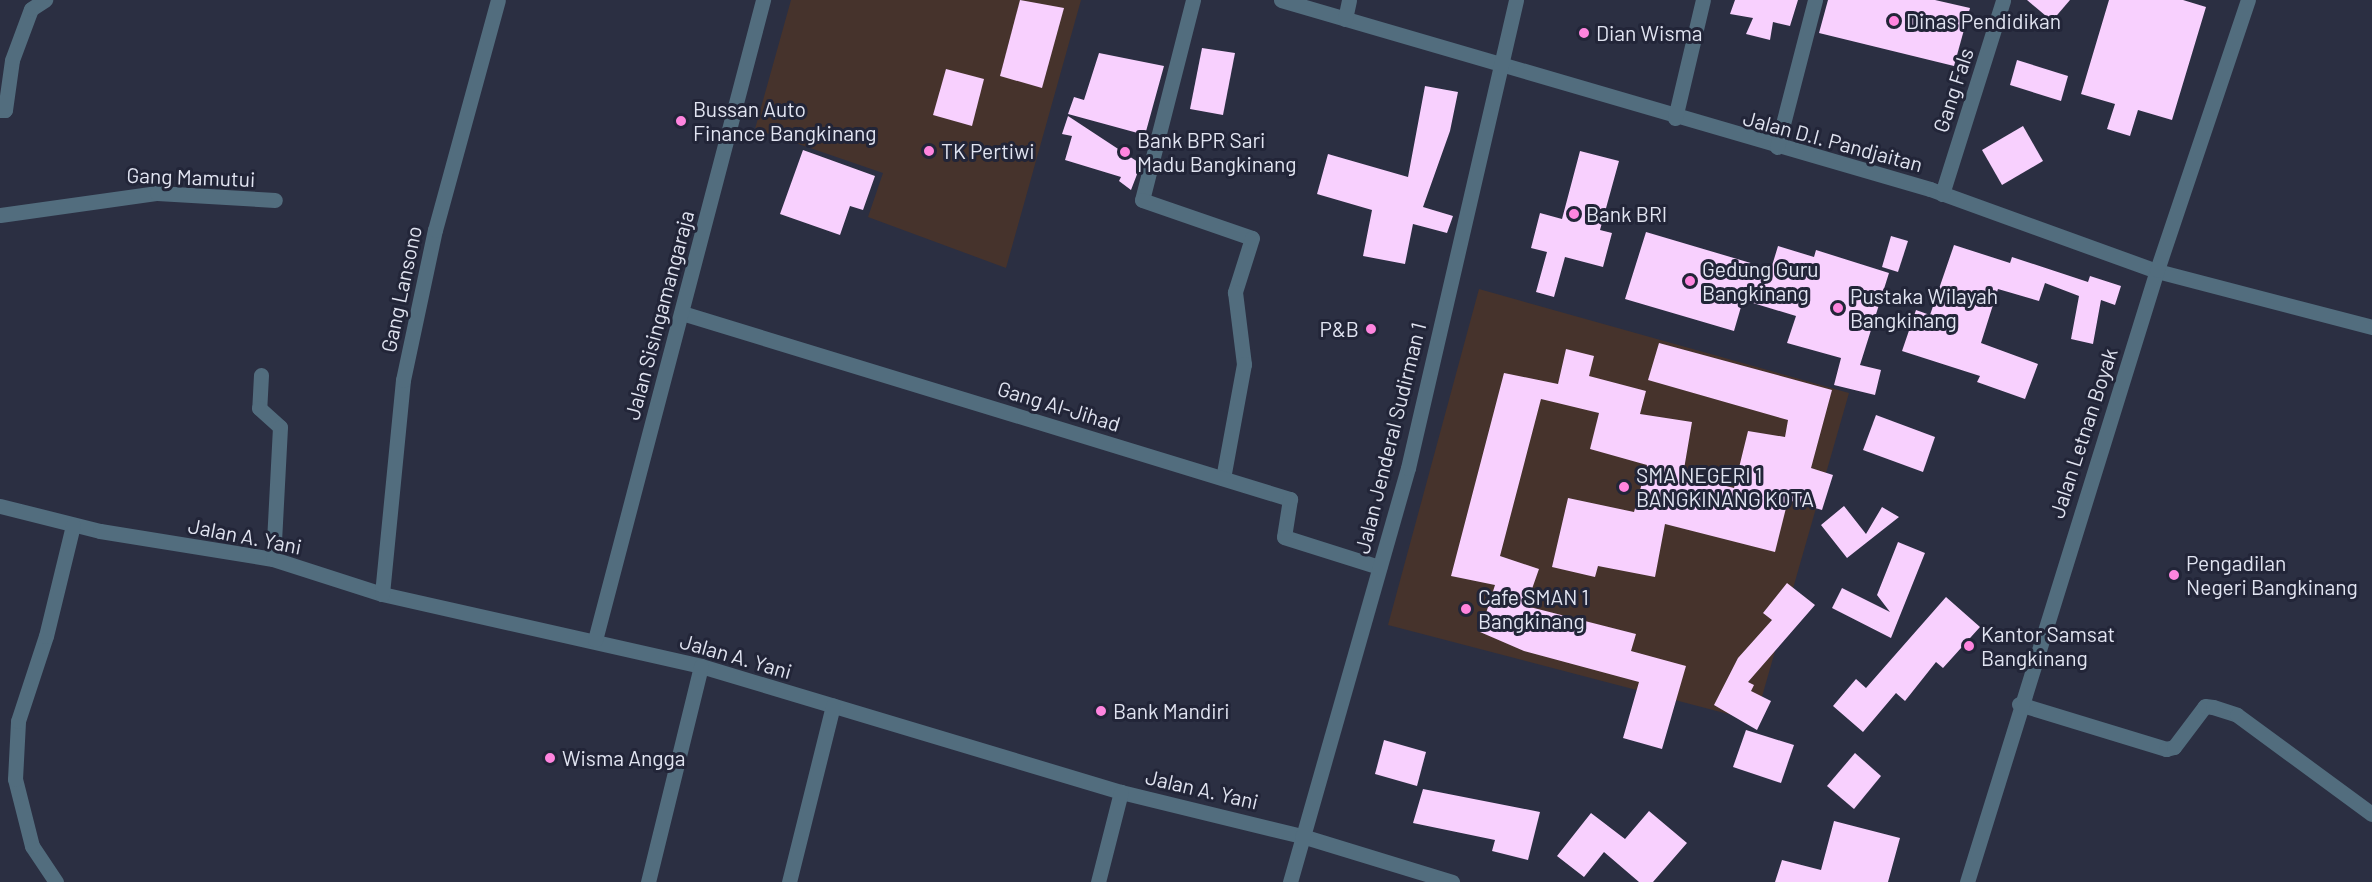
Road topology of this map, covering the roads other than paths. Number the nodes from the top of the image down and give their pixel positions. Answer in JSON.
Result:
{"nodes":[{"id":1,"x":45,"y":0,"type":"edge"},
{"id":2,"x":498,"y":0,"type":"edge"},
{"id":3,"x":763,"y":0,"type":"edge"},
{"id":4,"x":1193,"y":0,"type":"edge"},
{"id":5,"x":1281,"y":0,"type":"edge"},
{"id":6,"x":1348,"y":0,"type":"edge"},
{"id":7,"x":1516,"y":0,"type":"edge"},
{"id":8,"x":1703,"y":0,"type":"edge"},
{"id":9,"x":1815,"y":0,"type":"edge"},
{"id":10,"x":2003,"y":0,"type":"edge"},
{"id":11,"x":2248,"y":0,"type":"edge"},
{"id":12,"x":1345,"y":19,"type":"junction"},
{"id":13,"x":1501,"y":67,"type":"junction"},
{"id":14,"x":0,"y":110,"type":"edge"},
{"id":15,"x":1675,"y":118,"type":"junction"},
{"id":16,"x":1776,"y":147,"type":"junction"},
{"id":17,"x":1942,"y":194,"type":"junction"},
{"id":18,"x":275,"y":200,"type":"dead end"},
{"id":19,"x":0,"y":215,"type":"edge"},
{"id":20,"x":2157,"y":271,"type":"junction"},
{"id":21,"x":682,"y":313,"type":"junction"},
{"id":22,"x":2372,"y":327,"type":"edge"},
{"id":23,"x":261,"y":375,"type":"dead end"},
{"id":24,"x":1223,"y":478,"type":"junction"},
{"id":25,"x":0,"y":506,"type":"edge"},
{"id":26,"x":73,"y":525,"type":"junction"},
{"id":27,"x":273,"y":559,"type":"junction"},
{"id":28,"x":1379,"y":567,"type":"junction"},
{"id":29,"x":382,"y":594,"type":"junction"},
{"id":30,"x":595,"y":640,"type":"junction"},
{"id":31,"x":701,"y":666,"type":"junction"},
{"id":32,"x":2019,"y":704,"type":"junction"},
{"id":33,"x":833,"y":705,"type":"junction"},
{"id":34,"x":1121,"y":792,"type":"junction"},
{"id":35,"x":2372,"y":814,"type":"edge"},
{"id":36,"x":1302,"y":836,"type":"junction"},
{"id":37,"x":56,"y":882,"type":"edge"},
{"id":38,"x":648,"y":882,"type":"edge"},
{"id":39,"x":789,"y":882,"type":"edge"},
{"id":40,"x":1098,"y":882,"type":"edge"},
{"id":41,"x":1290,"y":882,"type":"edge"},
{"id":42,"x":1452,"y":882,"type":"edge"},
{"id":43,"x":1967,"y":882,"type":"edge"}],
"edges":[{"from":1,"to":14,"type":"street"},
{"from":2,"to":29,"type":"street","name":"Gang Lansono"},
{"from":3,"to":21,"type":"street","name":"Jalan Sisingamangaraja"},
{"from":4,"to":24,"type":"street"},
{"from":5,"to":12,"type":"street","name":"Jalan D.I. Pandjaitan"},
{"from":6,"to":12,"type":"street"},
{"from":7,"to":13,"type":"street","name":"Jalan Jenderal Sudirman 1"},
{"from":8,"to":15,"type":"street"},
{"from":9,"to":16,"type":"street"},
{"from":10,"to":17,"type":"street","name":"Gang Fals"},
{"from":11,"to":20,"type":"street","name":"Jalan Letnan Boyak"},
{"from":12,"to":13,"type":"street","name":"Jalan D.I. Pandjaitan"},
{"from":13,"to":15,"type":"street","name":"Jalan D.I. Pandjaitan"},
{"from":13,"to":28,"type":"street","name":"Jalan Jenderal Sudirman 1"},
{"from":15,"to":16,"type":"street","name":"Jalan D.I. Pandjaitan"},
{"from":16,"to":17,"type":"street","name":"Jalan D.I. Pandjaitan"},
{"from":17,"to":20,"type":"street","name":"Jalan D.I. Pandjaitan"},
{"from":18,"to":19,"type":"street","name":"Gang Mamutui"},
{"from":20,"to":22,"type":"street","name":"Jalan D.I. Pandjaitan"},
{"from":20,"to":32,"type":"street","name":"Jalan Letnan Boyak"},
{"from":21,"to":24,"type":"street","name":"Gang Al-Jihad"},
{"from":21,"to":30,"type":"street","name":"Jalan Sisingamangaraja"},
{"from":23,"to":27,"type":"street"},
{"from":24,"to":28,"type":"street","name":"Gang Al-Jihad"},
{"from":25,"to":26,"type":"street","name":"Jalan A. Yani"},
{"from":26,"to":27,"type":"street","name":"Jalan A. Yani"},
{"from":26,"to":37,"type":"street"},
{"from":27,"to":29,"type":"street","name":"Jalan A. Yani"},
{"from":28,"to":36,"type":"street","name":"Jalan Jenderal Sudirman 1"},
{"from":29,"to":30,"type":"street","name":"Jalan A. Yani"},
{"from":30,"to":31,"type":"street","name":"Jalan A. Yani"},
{"from":31,"to":33,"type":"street","name":"Jalan A. Yani"},
{"from":31,"to":38,"type":"street"},
{"from":32,"to":35,"type":"street"},
{"from":32,"to":43,"type":"street","name":"Jalan Letnan Boyak"},
{"from":33,"to":34,"type":"street","name":"Jalan A. Yani"},
{"from":33,"to":39,"type":"street"},
{"from":34,"to":36,"type":"street","name":"Jalan A. Yani"},
{"from":34,"to":40,"type":"street"},
{"from":36,"to":41,"type":"street","name":"Jalan Jenderal Sudirman 1"},
{"from":36,"to":42,"type":"street","name":"Jalan A. Yani"}]}
